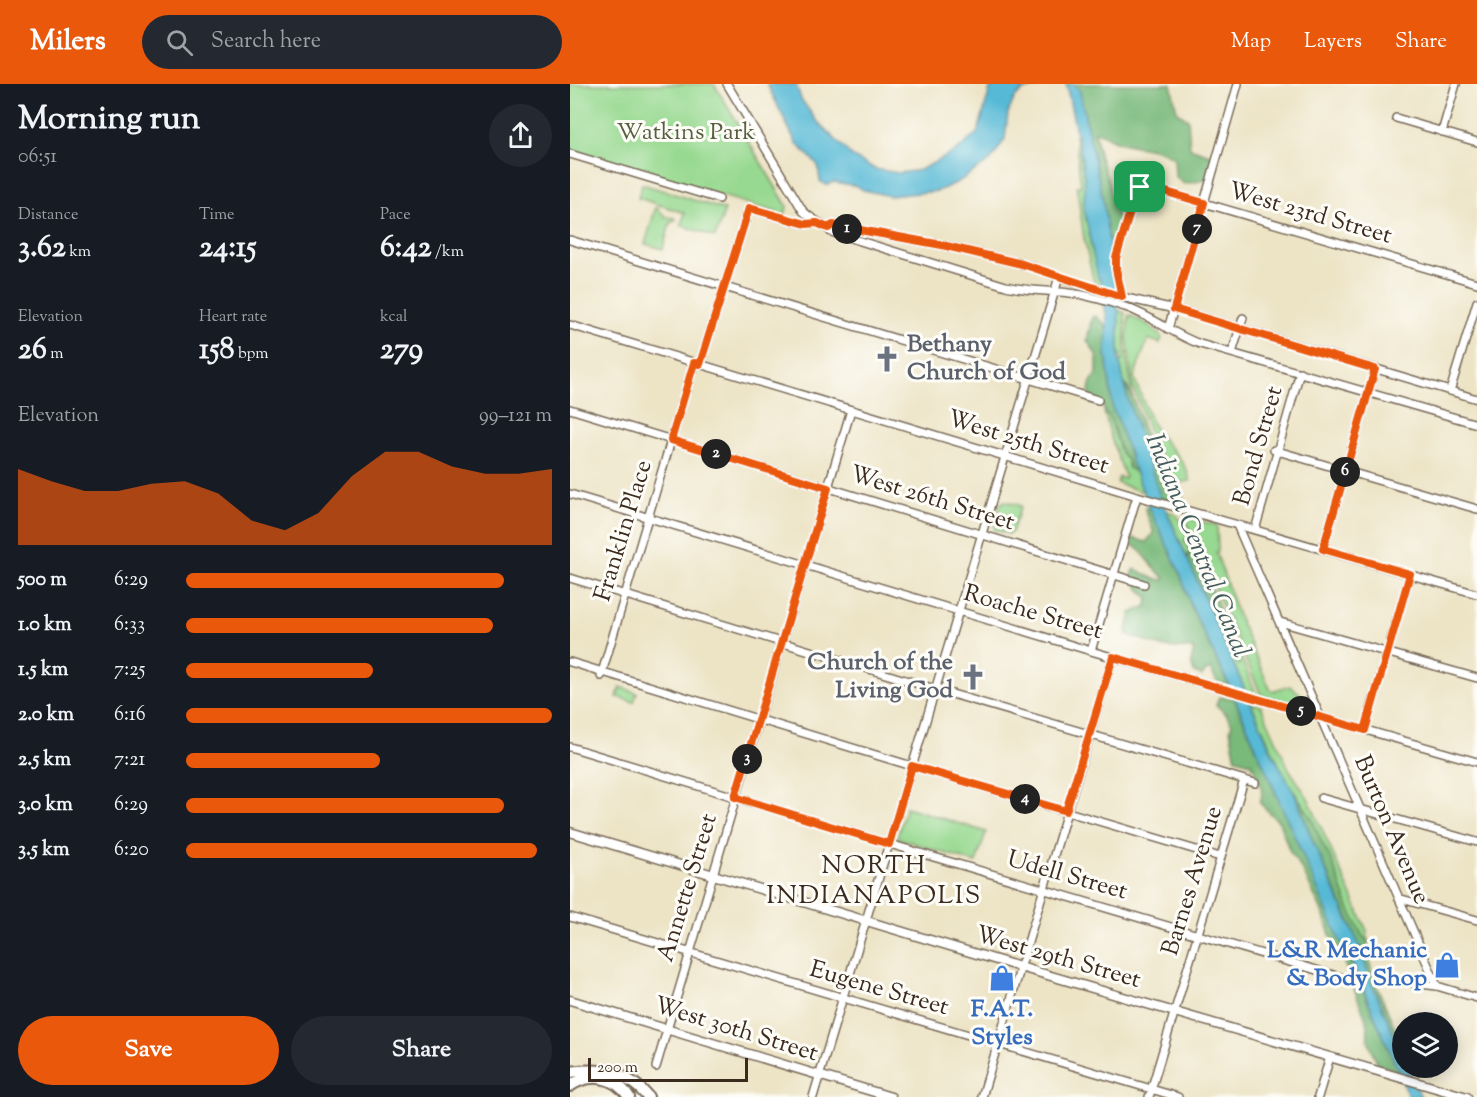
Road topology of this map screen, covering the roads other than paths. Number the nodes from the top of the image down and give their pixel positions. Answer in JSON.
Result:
{"nodes":[{"id":1,"x":727,"y":84,"type":"edge"},
{"id":2,"x":1238,"y":84,"type":"edge"},
{"id":3,"x":1456,"y":84,"type":"edge"},
{"id":4,"x":1396,"y":118,"type":"dead end"},
{"id":5,"x":1442,"y":132,"type":"junction"},
{"id":6,"x":1477,"y":142,"type":"edge"},
{"id":7,"x":570,"y":154,"type":"edge"},
{"id":8,"x":719,"y":199,"type":"dead end"},
{"id":9,"x":1204,"y":203,"type":"junction"},
{"id":10,"x":817,"y":223,"type":"junction"},
{"id":11,"x":828,"y":228,"type":"junction"},
{"id":12,"x":570,"y":240,"type":"edge"},
{"id":13,"x":1059,"y":276,"type":"junction"},
{"id":14,"x":1477,"y":283,"type":"edge"},
{"id":15,"x":724,"y":287,"type":"junction"},
{"id":16,"x":1054,"y":292,"type":"junction"},
{"id":17,"x":1120,"y":296,"type":"junction"},
{"id":18,"x":1477,"y":302,"type":"edge"},
{"id":19,"x":1174,"y":309,"type":"junction"},
{"id":20,"x":1243,"y":318,"type":"dead end"},
{"id":21,"x":570,"y":325,"type":"edge"},
{"id":22,"x":1239,"y":328,"type":"junction"},
{"id":23,"x":1168,"y":329,"type":"junction"},
{"id":24,"x":1232,"y":353,"type":"junction"},
{"id":25,"x":697,"y":363,"type":"junction"},
{"id":26,"x":1375,"y":369,"type":"junction"},
{"id":27,"x":1300,"y":372,"type":"junction"},
{"id":28,"x":1028,"y":380,"type":"junction"},
{"id":29,"x":1450,"y":391,"type":"junction"},
{"id":30,"x":1368,"y":392,"type":"junction"},
{"id":31,"x":1477,"y":399,"type":"edge"},
{"id":32,"x":1098,"y":400,"type":"dead end"},
{"id":33,"x":570,"y":409,"type":"edge"},
{"id":34,"x":851,"y":410,"type":"junction"},
{"id":35,"x":1477,"y":424,"type":"edge"},
{"id":36,"x":671,"y":440,"type":"junction"},
{"id":37,"x":1276,"y":450,"type":"junction"},
{"id":38,"x":1005,"y":457,"type":"junction"},
{"id":39,"x":1346,"y":471,"type":"junction"},
{"id":40,"x":828,"y":488,"type":"junction"},
{"id":41,"x":570,"y":494,"type":"edge"},
{"id":42,"x":1138,"y":497,"type":"junction"},
{"id":43,"x":1477,"y":509,"type":"edge"},
{"id":44,"x":648,"y":518,"type":"junction"},
{"id":45,"x":1237,"y":525,"type":"junction"},
{"id":46,"x":1255,"y":530,"type":"junction"},
{"id":47,"x":982,"y":535,"type":"junction"},
{"id":48,"x":1323,"y":549,"type":"junction"},
{"id":49,"x":805,"y":564,"type":"junction"},
{"id":50,"x":1113,"y":574,"type":"junction"},
{"id":51,"x":1410,"y":574,"type":"junction"},
{"id":52,"x":570,"y":578,"type":"edge"},
{"id":53,"x":1144,"y":584,"type":"dead end"},
{"id":54,"x":1476,"y":591,"type":"edge"},
{"id":55,"x":625,"y":595,"type":"junction"},
{"id":56,"x":958,"y":612,"type":"junction"},
{"id":57,"x":1280,"y":622,"type":"junction"},
{"id":58,"x":782,"y":642,"type":"junction"},
{"id":59,"x":1091,"y":651,"type":"junction"},
{"id":60,"x":1387,"y":652,"type":"junction"},
{"id":61,"x":1113,"y":657,"type":"junction"},
{"id":62,"x":570,"y":662,"type":"edge"},
{"id":63,"x":601,"y":674,"type":"junction"},
{"id":64,"x":1477,"y":678,"type":"edge"},
{"id":65,"x":935,"y":689,"type":"junction"},
{"id":66,"x":1321,"y":717,"type":"junction"},
{"id":67,"x":758,"y":720,"type":"junction"},
{"id":68,"x":1365,"y":730,"type":"junction"},
{"id":69,"x":1089,"y":735,"type":"junction"},
{"id":70,"x":570,"y":747,"type":"edge"},
{"id":71,"x":1477,"y":762,"type":"edge"},
{"id":72,"x":912,"y":766,"type":"junction"},
{"id":73,"x":1244,"y":780,"type":"junction"},
{"id":74,"x":1255,"y":783,"type":"dead end"},
{"id":75,"x":735,"y":797,"type":"junction"},
{"id":76,"x":1322,"y":798,"type":"dead end"},
{"id":77,"x":1360,"y":808,"type":"junction"},
{"id":78,"x":1066,"y":811,"type":"junction"},
{"id":79,"x":570,"y":832,"type":"edge"},
{"id":80,"x":1477,"y":842,"type":"edge"},
{"id":81,"x":889,"y":844,"type":"junction"},
{"id":82,"x":1220,"y":856,"type":"junction"},
{"id":83,"x":712,"y":875,"type":"junction"},
{"id":84,"x":1043,"y":890,"type":"junction"},
{"id":85,"x":1398,"y":898,"type":"junction"},
{"id":86,"x":570,"y":917,"type":"edge"},
{"id":87,"x":1477,"y":920,"type":"edge"},
{"id":88,"x":866,"y":921,"type":"junction"},
{"id":89,"x":1198,"y":934,"type":"junction"},
{"id":90,"x":689,"y":952,"type":"junction"},
{"id":91,"x":1020,"y":967,"type":"junction"},
{"id":92,"x":1347,"y":979,"type":"dead end"},
{"id":93,"x":1412,"y":983,"type":"dead end"},
{"id":94,"x":1437,"y":986,"type":"junction"},
{"id":95,"x":1477,"y":998,"type":"edge"},
{"id":96,"x":843,"y":999,"type":"junction"},
{"id":97,"x":570,"y":1000,"type":"edge"},
{"id":98,"x":1174,"y":1012,"type":"junction"},
{"id":99,"x":668,"y":1030,"type":"junction"},
{"id":100,"x":997,"y":1044,"type":"junction"},
{"id":101,"x":1329,"y":1057,"type":"junction"},
{"id":102,"x":656,"y":1067,"type":"dead end"},
{"id":103,"x":573,"y":1070,"type":"edge"},
{"id":104,"x":820,"y":1076,"type":"junction"},
{"id":105,"x":570,"y":1086,"type":"edge"},
{"id":106,"x":1150,"y":1093,"type":"edge"},
{"id":107,"x":629,"y":1097,"type":"edge"},
{"id":108,"x":648,"y":1097,"type":"edge"},
{"id":109,"x":813,"y":1097,"type":"edge"},
{"id":110,"x":891,"y":1097,"type":"edge"},
{"id":111,"x":982,"y":1097,"type":"edge"},
{"id":112,"x":1178,"y":1097,"type":"edge"},
{"id":113,"x":1318,"y":1097,"type":"edge"},
{"id":114,"x":1467,"y":1097,"type":"edge"}],
"edges":[{"from":1,"to":10,"type":"street"},
{"from":2,"to":9,"type":"street"},
{"from":3,"to":5,"type":"street"},
{"from":4,"to":5,"type":"street"},
{"from":5,"to":6,"type":"street"},
{"from":7,"to":8,"type":"street"},
{"from":9,"to":14,"type":"street","name":"West 23rd Street"},
{"from":9,"to":17,"type":"street","name":"West 23rd Street"},
{"from":9,"to":19,"type":"street"},
{"from":10,"to":11,"type":"street"},
{"from":10,"to":15,"type":"street","name":"Franklin Place"},
{"from":11,"to":13,"type":"street"},
{"from":11,"to":16,"type":"street"},
{"from":12,"to":15,"type":"street"},
{"from":13,"to":16,"type":"street"},
{"from":13,"to":17,"type":"street"},
{"from":15,"to":25,"type":"street","name":"Franklin Place"},
{"from":15,"to":28,"type":"street"},
{"from":16,"to":23,"type":"street"},
{"from":16,"to":28,"type":"street"},
{"from":17,"to":19,"type":"street"},
{"from":18,"to":29,"type":"street"},
{"from":19,"to":22,"type":"street"},
{"from":19,"to":23,"type":"street"},
{"from":20,"to":22,"type":"street"},
{"from":21,"to":25,"type":"street","name":"West 25th Street"},
{"from":22,"to":24,"type":"street"},
{"from":22,"to":26,"type":"street"},
{"from":23,"to":24,"type":"street"},
{"from":24,"to":27,"type":"street"},
{"from":25,"to":34,"type":"street","name":"West 25th Street"},
{"from":25,"to":36,"type":"street","name":"Franklin Place"},
{"from":26,"to":29,"type":"street"},
{"from":26,"to":30,"type":"street"},
{"from":27,"to":30,"type":"street"},
{"from":27,"to":37,"type":"street","name":"Bond Street"},
{"from":28,"to":32,"type":"street"},
{"from":28,"to":38,"type":"street"},
{"from":29,"to":31,"type":"street"},
{"from":30,"to":35,"type":"street"},
{"from":30,"to":39,"type":"street"},
{"from":33,"to":36,"type":"street","name":"West 26th Street"},
{"from":34,"to":38,"type":"street","name":"West 25th Street"},
{"from":34,"to":40,"type":"street","name":"Annette Street"},
{"from":36,"to":40,"type":"street","name":"West 26th Street"},
{"from":36,"to":44,"type":"street","name":"Franklin Place"},
{"from":37,"to":39,"type":"street"},
{"from":37,"to":46,"type":"street","name":"Bond Street"},
{"from":38,"to":42,"type":"street","name":"West 25th Street"},
{"from":38,"to":47,"type":"street"},
{"from":39,"to":43,"type":"street"},
{"from":39,"to":48,"type":"street"},
{"from":40,"to":47,"type":"street","name":"West 26th Street"},
{"from":40,"to":49,"type":"street","name":"Annette Street"},
{"from":41,"to":44,"type":"street","name":"Roache Street"},
{"from":42,"to":45,"type":"street","name":"West 25th Street"},
{"from":42,"to":50,"type":"street"},
{"from":44,"to":49,"type":"street","name":"Roache Street"},
{"from":44,"to":55,"type":"street","name":"Franklin Place"},
{"from":45,"to":46,"type":"street","name":"West 25th Street"},
{"from":45,"to":57,"type":"street","name":"Burton Avenue"},
{"from":46,"to":48,"type":"street","name":"West 25th Street"},
{"from":47,"to":50,"type":"street","name":"West 26th Street"},
{"from":47,"to":56,"type":"street"},
{"from":48,"to":51,"type":"street","name":"West 25th Street"},
{"from":49,"to":56,"type":"street","name":"Roache Street"},
{"from":49,"to":58,"type":"street","name":"Annette Street"},
{"from":50,"to":53,"type":"street","name":"West 26th Street"},
{"from":50,"to":59,"type":"street"},
{"from":51,"to":54,"type":"street","name":"West 25th Street"},
{"from":51,"to":60,"type":"street"},
{"from":52,"to":55,"type":"street"},
{"from":55,"to":58,"type":"street"},
{"from":55,"to":63,"type":"street","name":"Franklin Place"},
{"from":56,"to":59,"type":"street","name":"Roache Street"},
{"from":56,"to":65,"type":"street"},
{"from":57,"to":60,"type":"street"},
{"from":57,"to":66,"type":"street","name":"Burton Avenue"},
{"from":58,"to":65,"type":"street"},
{"from":58,"to":67,"type":"street","name":"Annette Street"},
{"from":59,"to":61,"type":"street","name":"Roache Street"},
{"from":60,"to":64,"type":"street"},
{"from":60,"to":68,"type":"street"},
{"from":61,"to":66,"type":"street","name":"Roache Street"},
{"from":61,"to":69,"type":"street"},
{"from":62,"to":63,"type":"street"},
{"from":63,"to":67,"type":"street"},
{"from":65,"to":69,"type":"street"},
{"from":65,"to":72,"type":"street"},
{"from":66,"to":68,"type":"street","name":"Roache Street"},
{"from":66,"to":77,"type":"street","name":"Burton Avenue"},
{"from":67,"to":72,"type":"street"},
{"from":67,"to":75,"type":"street","name":"Annette Street"},
{"from":68,"to":71,"type":"street","name":"Roache Street"},
{"from":69,"to":73,"type":"street"},
{"from":69,"to":78,"type":"street"},
{"from":70,"to":75,"type":"street","name":"Udell Street"},
{"from":72,"to":78,"type":"street"},
{"from":72,"to":81,"type":"street"},
{"from":73,"to":74,"type":"street"},
{"from":73,"to":82,"type":"street","name":"Barnes Avenue"},
{"from":75,"to":81,"type":"street","name":"Udell Street"},
{"from":75,"to":83,"type":"street","name":"Annette Street"},
{"from":76,"to":77,"type":"street"},
{"from":77,"to":80,"type":"street"},
{"from":77,"to":85,"type":"street","name":"Burton Avenue"},
{"from":78,"to":82,"type":"street"},
{"from":78,"to":84,"type":"street"},
{"from":79,"to":83,"type":"main road","name":"West 29th Street"},
{"from":81,"to":84,"type":"street","name":"Udell Street"},
{"from":81,"to":88,"type":"street"},
{"from":82,"to":89,"type":"street","name":"Barnes Avenue"},
{"from":83,"to":88,"type":"main road","name":"West 29th Street"},
{"from":83,"to":90,"type":"street","name":"Annette Street"},
{"from":84,"to":89,"type":"street","name":"Udell Street"},
{"from":84,"to":91,"type":"street"},
{"from":85,"to":87,"type":"street"},
{"from":85,"to":94,"type":"street","name":"Burton Avenue"},
{"from":86,"to":90,"type":"street","name":"Eugene Street"},
{"from":88,"to":91,"type":"main road","name":"West 29th Street"},
{"from":88,"to":96,"type":"street"},
{"from":89,"to":92,"type":"street","name":"Udell Street"},
{"from":89,"to":98,"type":"street","name":"Barnes Avenue"},
{"from":90,"to":96,"type":"street","name":"Eugene Street"},
{"from":90,"to":99,"type":"street","name":"Annette Street"},
{"from":91,"to":98,"type":"main road","name":"West 29th Street"},
{"from":91,"to":100,"type":"street"},
{"from":93,"to":94,"type":"street"},
{"from":94,"to":95,"type":"street"},
{"from":96,"to":100,"type":"street","name":"Eugene Street"},
{"from":96,"to":104,"type":"street"},
{"from":97,"to":99,"type":"main road","name":"West 30th Street"},
{"from":98,"to":101,"type":"main road","name":"West 29th Street"},
{"from":98,"to":106,"type":"street","name":"Barnes Avenue"},
{"from":99,"to":102,"type":"street","name":"Annette Street"},
{"from":99,"to":104,"type":"main road","name":"West 30th Street"},
{"from":100,"to":106,"type":"street","name":"Eugene Street"},
{"from":100,"to":111,"type":"street"},
{"from":101,"to":113,"type":"street"},
{"from":101,"to":114,"type":"main road","name":"West 29th Street"},
{"from":103,"to":108,"type":"highway"},
{"from":104,"to":109,"type":"street"},
{"from":104,"to":110,"type":"main road","name":"West 30th Street"},
{"from":105,"to":107,"type":"highway"},
{"from":106,"to":112,"type":"street","name":"Eugene Street"}]}
